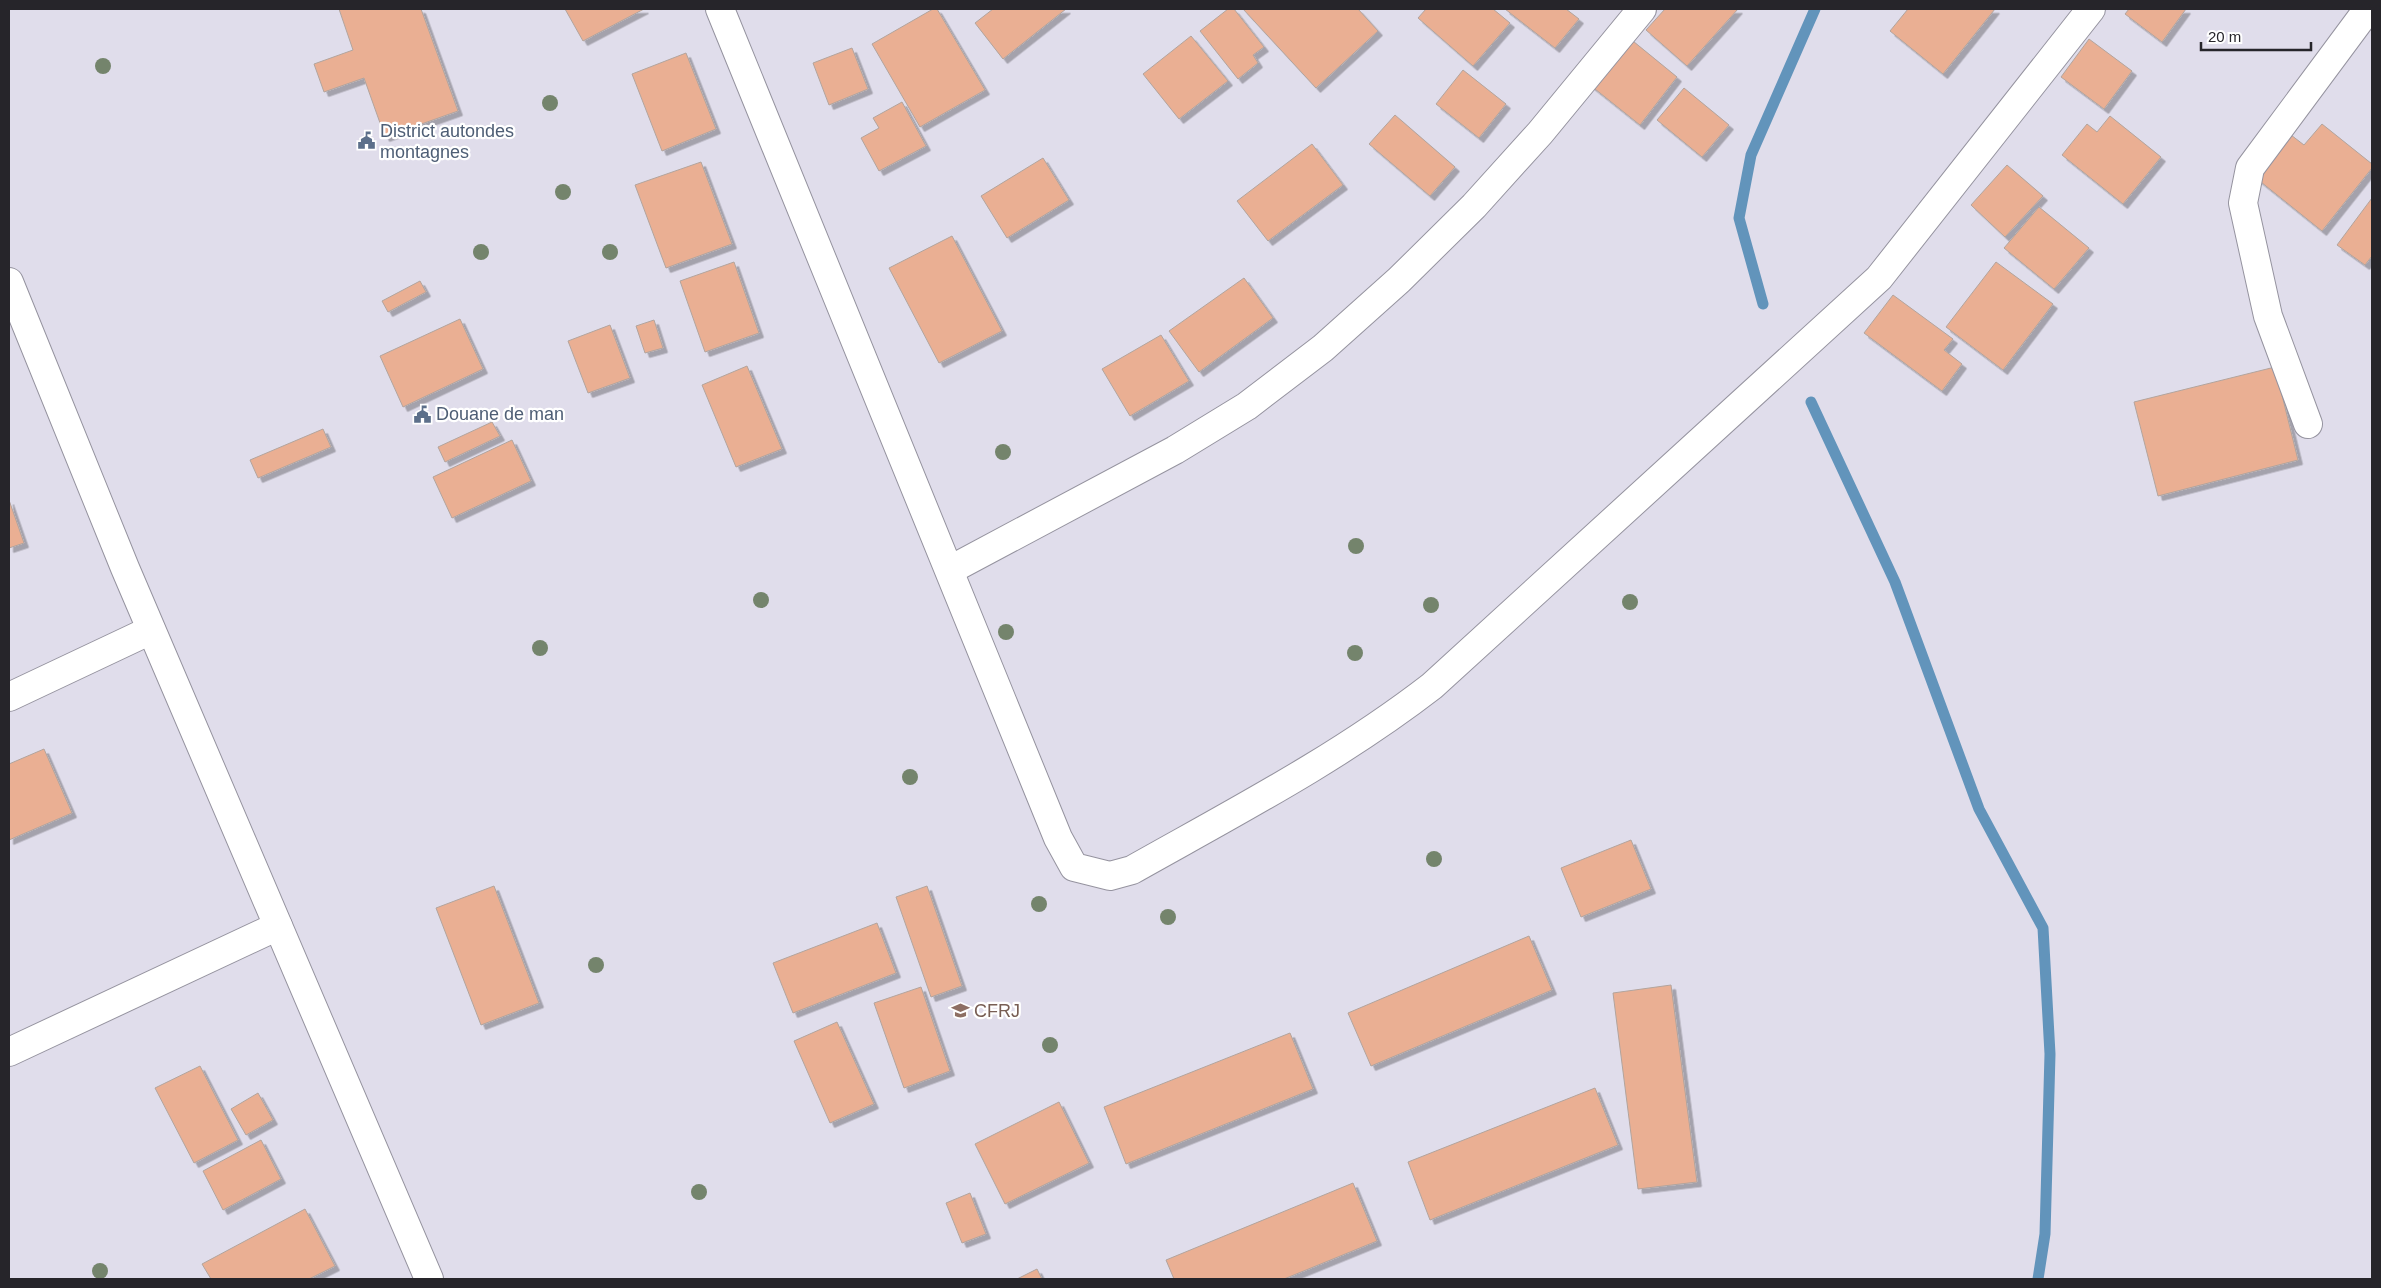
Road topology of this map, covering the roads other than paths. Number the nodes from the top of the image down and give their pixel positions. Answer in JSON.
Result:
{"nodes":[{"id":1,"x":720,"y":9,"type":"edge"},
{"id":2,"x":1642,"y":9,"type":"edge"},
{"id":3,"x":2092,"y":9,"type":"edge"},
{"id":4,"x":2368,"y":9,"type":"edge"},
{"id":5,"x":12,"y":298,"type":"edge"},
{"id":6,"x":2308,"y":424,"type":"dead end"},
{"id":7,"x":950,"y":570,"type":"junction"},
{"id":8,"x":152,"y":630,"type":"junction"},
{"id":9,"x":9,"y":697,"type":"edge"},
{"id":10,"x":278,"y":926,"type":"junction"},
{"id":11,"x":9,"y":1052,"type":"edge"},
{"id":12,"x":429,"y":1279,"type":"edge"}],
"edges":[{"from":1,"to":7,"type":"street"},
{"from":2,"to":7,"type":"street"},
{"from":3,"to":7,"type":"street"},
{"from":4,"to":6,"type":"street"},
{"from":5,"to":8,"type":"street"},
{"from":8,"to":9,"type":"street"},
{"from":8,"to":10,"type":"street"},
{"from":10,"to":11,"type":"street"},
{"from":10,"to":12,"type":"street"}]}
